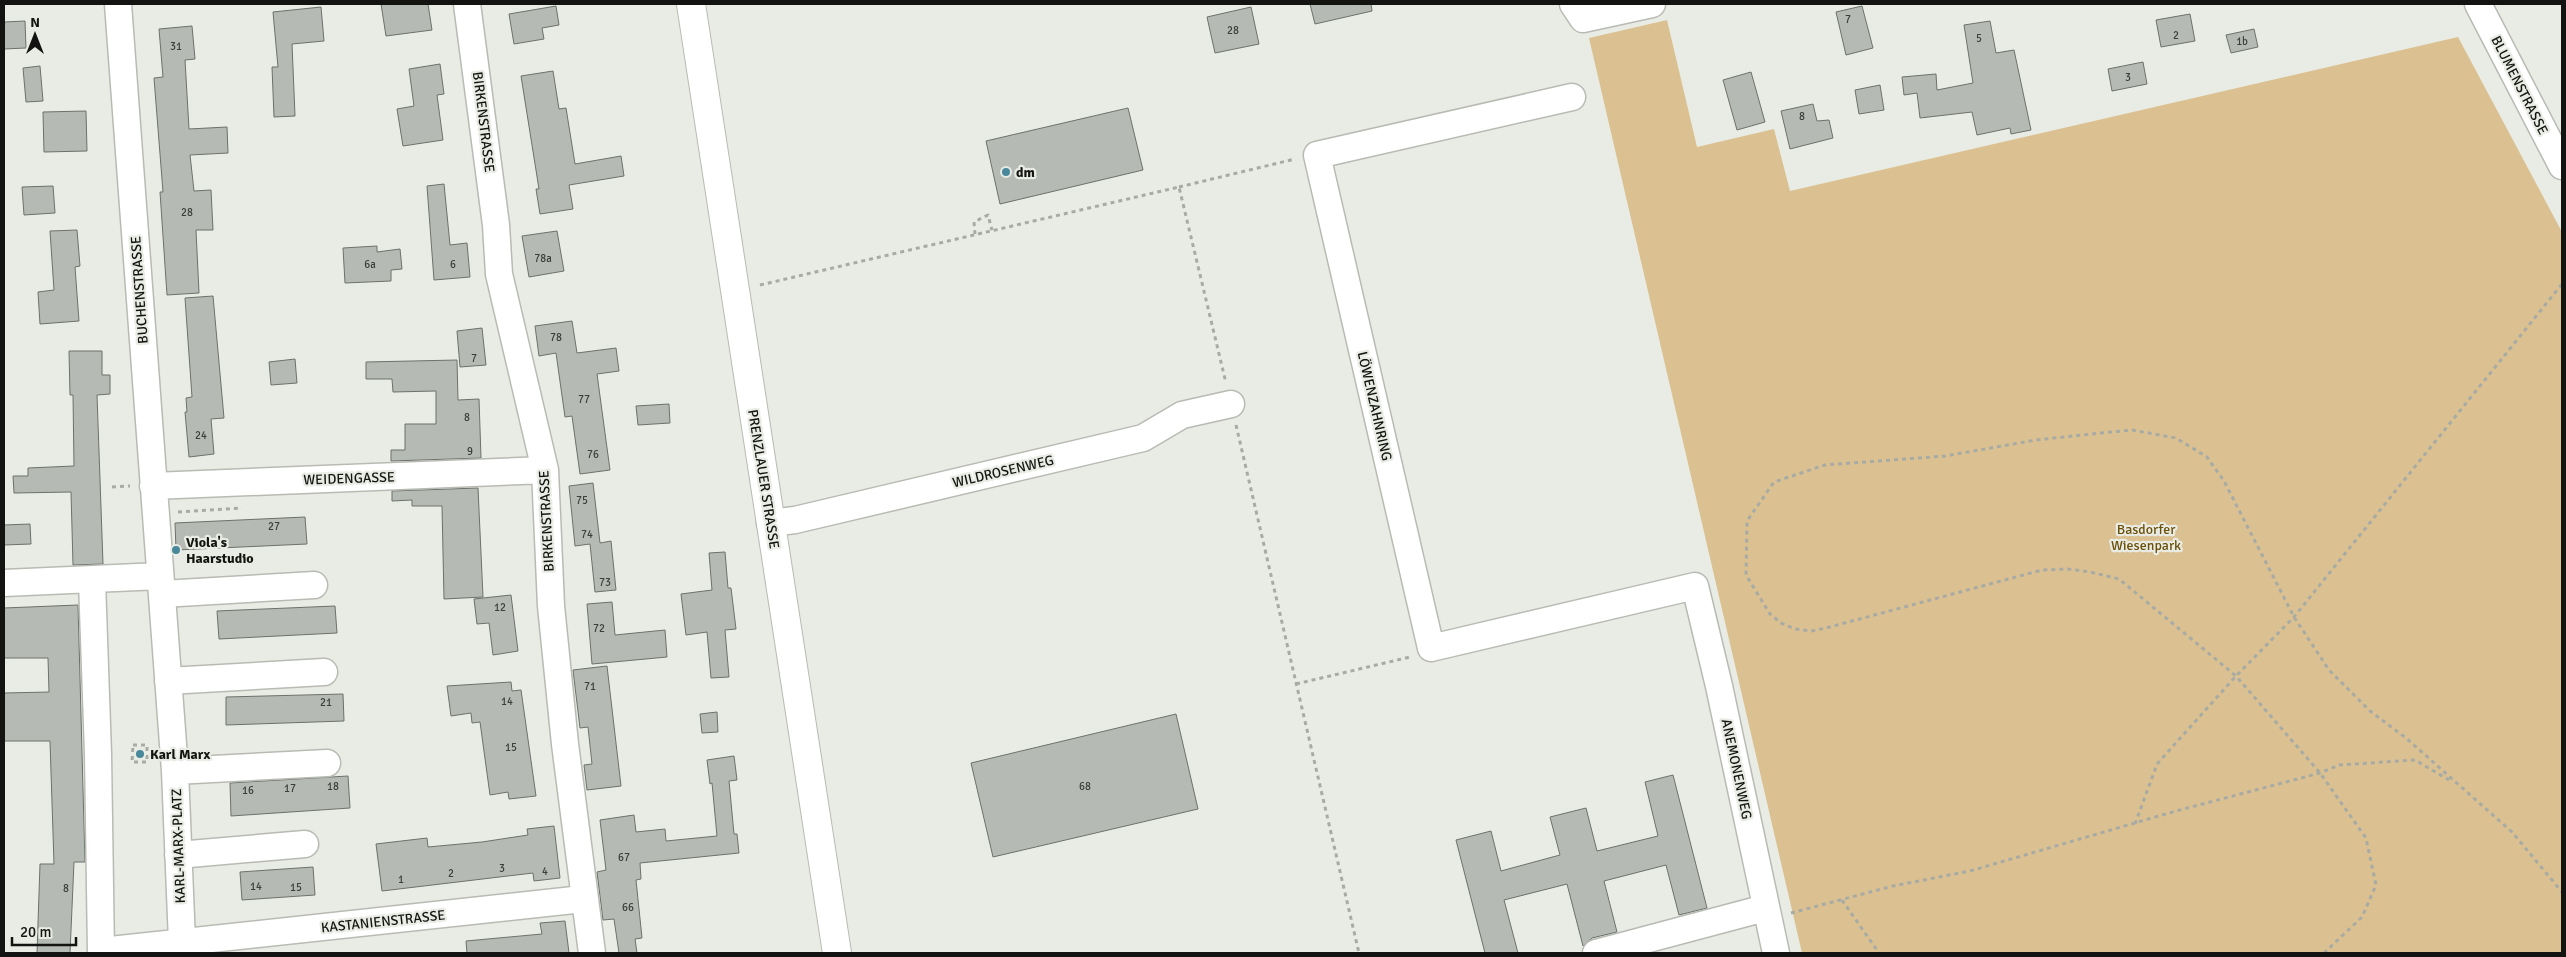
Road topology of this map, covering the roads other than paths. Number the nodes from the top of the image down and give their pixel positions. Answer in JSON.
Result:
{"nodes":[{"id":1,"x":118,"y":4,"type":"edge"},
{"id":2,"x":467,"y":4,"type":"edge"},
{"id":3,"x":691,"y":4,"type":"edge"},
{"id":4,"x":1652,"y":4,"type":"edge"},
{"id":5,"x":2478,"y":4,"type":"edge"},
{"id":6,"x":1578,"y":12,"type":"edge"},
{"id":7,"x":1572,"y":97,"type":"dead end"},
{"id":8,"x":2562,"y":166,"type":"edge"},
{"id":9,"x":1231,"y":404,"type":"dead end"},
{"id":10,"x":545,"y":470,"type":"junction"},
{"id":11,"x":153,"y":486,"type":"junction"},
{"id":12,"x":770,"y":523,"type":"junction"},
{"id":13,"x":92,"y":581,"type":"junction"},
{"id":14,"x":4,"y":583,"type":"edge"},
{"id":15,"x":161,"y":585,"type":"junction"},
{"id":16,"x":314,"y":585,"type":"dead end"},
{"id":17,"x":1695,"y":586,"type":"joint"},
{"id":18,"x":324,"y":672,"type":"dead end"},
{"id":19,"x":168,"y":681,"type":"junction"},
{"id":20,"x":327,"y":763,"type":"dead end"},
{"id":21,"x":175,"y":771,"type":"junction"},
{"id":22,"x":305,"y":844,"type":"dead end"},
{"id":23,"x":178,"y":855,"type":"junction"},
{"id":24,"x":583,"y":899,"type":"junction"},
{"id":25,"x":1766,"y":913,"type":"junction"},
{"id":26,"x":182,"y":942,"type":"junction"},
{"id":27,"x":101,"y":952,"type":"edge"},
{"id":28,"x":592,"y":953,"type":"edge"},
{"id":29,"x":837,"y":953,"type":"edge"},
{"id":30,"x":1596,"y":953,"type":"edge"},
{"id":31,"x":1776,"y":953,"type":"edge"}],
"edges":[{"from":1,"to":11,"type":"street","name":"BUCHENSTRASSE"},
{"from":2,"to":10,"type":"street","name":"BIRKENSTRASSE"},
{"from":3,"to":12,"type":"main road","name":"PRENZLAUER STRASSE"},
{"from":4,"to":6,"type":"street"},
{"from":5,"to":8,"type":"street","name":"BLUMENSTRASSE"},
{"from":7,"to":17,"type":"street","name":"LÖWENZAHNRING"},
{"from":9,"to":12,"type":"street","name":"WILDROSENWEG"},
{"from":10,"to":11,"type":"street","name":"WEIDENGASSE"},
{"from":10,"to":24,"type":"street","name":"BIRKENSTRASSE"},
{"from":11,"to":15,"type":"street","name":"BUCHENSTRASSE"},
{"from":12,"to":29,"type":"main road","name":"PRENZLAUER STRASSE"},
{"from":13,"to":14,"type":"street"},
{"from":13,"to":15,"type":"street"},
{"from":13,"to":27,"type":"street"},
{"from":15,"to":16,"type":"street"},
{"from":15,"to":19,"type":"street","name":"KARL-MARX-PLATZ"},
{"from":17,"to":25,"type":"street","name":"ANEMONENWEG"},
{"from":18,"to":19,"type":"street"},
{"from":19,"to":21,"type":"street","name":"KARL-MARX-PLATZ"},
{"from":20,"to":21,"type":"street"},
{"from":21,"to":23,"type":"street","name":"KARL-MARX-PLATZ"},
{"from":22,"to":23,"type":"street"},
{"from":23,"to":26,"type":"street","name":"KARL-MARX-PLATZ"},
{"from":24,"to":26,"type":"street","name":"KASTANIENSTRASSE"},
{"from":24,"to":28,"type":"street","name":"BIRKENSTRASSE"},
{"from":25,"to":30,"type":"street"},
{"from":25,"to":31,"type":"street","name":"ANEMONENWEG"},
{"from":26,"to":27,"type":"street"}]}
